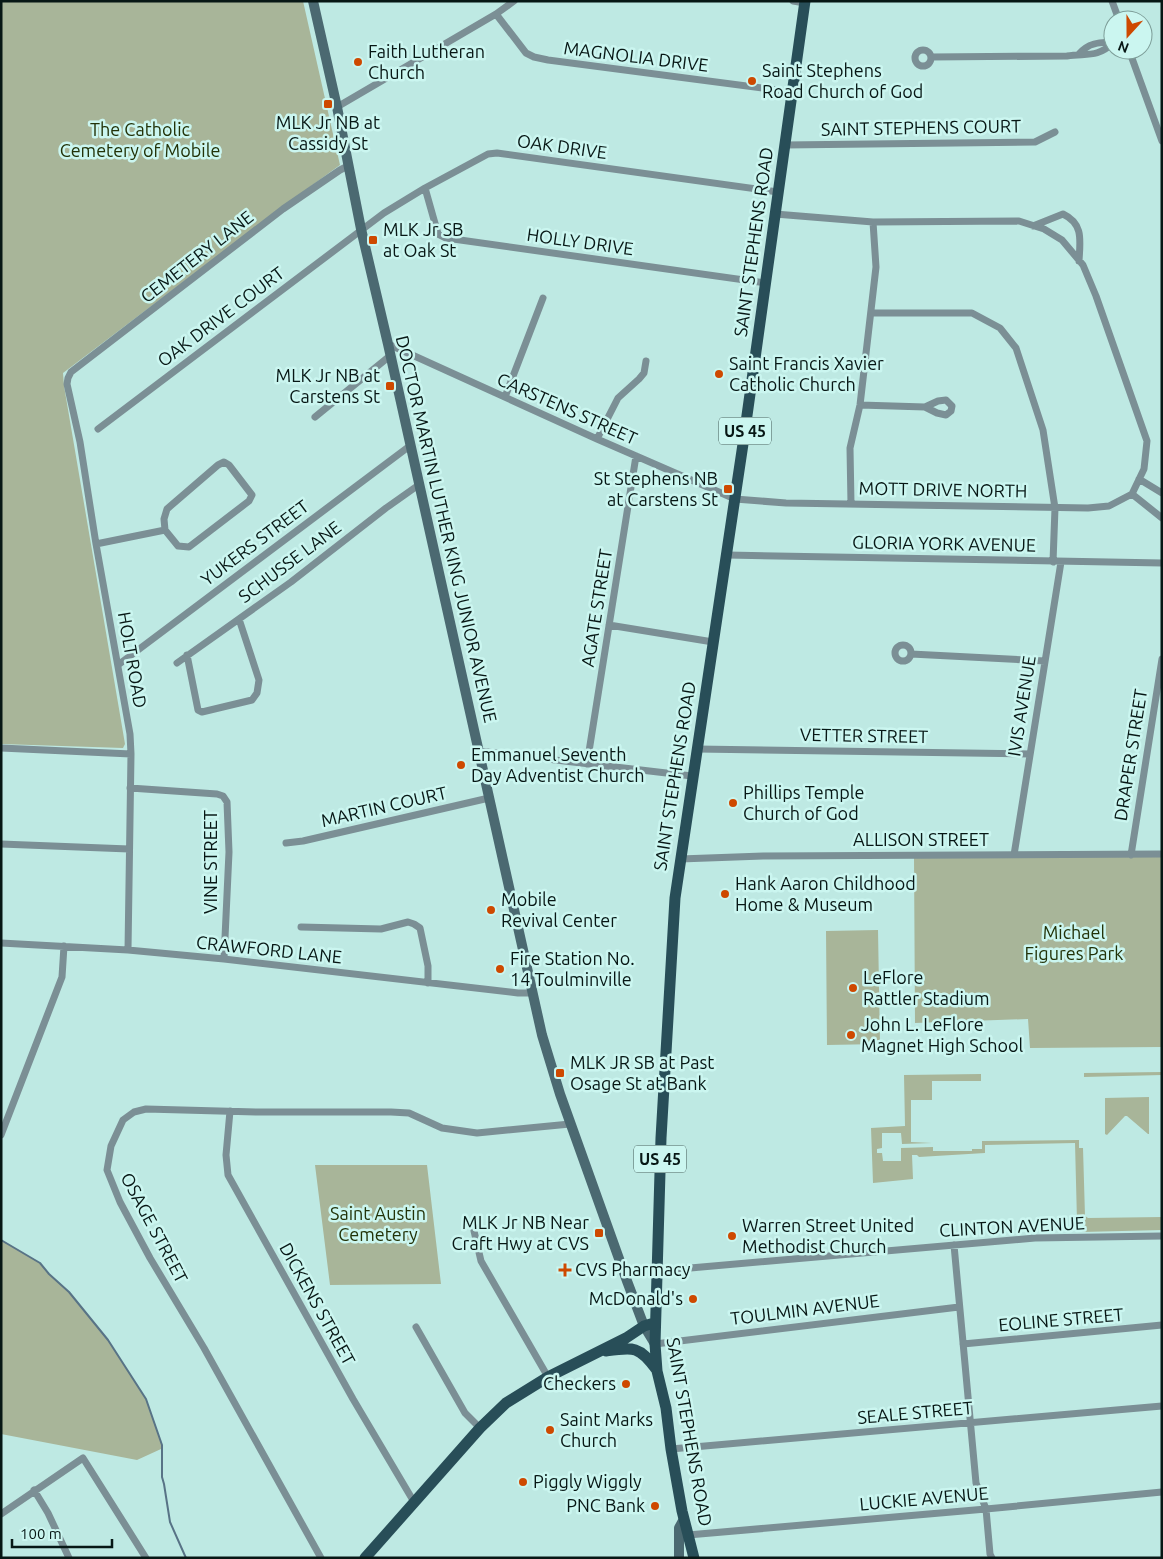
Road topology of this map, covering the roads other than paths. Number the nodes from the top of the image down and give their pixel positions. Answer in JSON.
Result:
{"nodes":[{"id":1,"x":313,"y":1,"type":"edge"},
{"id":2,"x":514,"y":1,"type":"edge"},
{"id":3,"x":792,"y":1,"type":"edge"},
{"id":4,"x":805,"y":2,"type":"edge"},
{"id":5,"x":496,"y":14,"type":"junction"},
{"id":6,"x":1103,"y":50,"type":"edge"},
{"id":7,"x":931,"y":57,"type":"dead end"},
{"id":8,"x":1134,"y":60,"type":"edge"},
{"id":9,"x":792,"y":92,"type":"junction"},
{"id":10,"x":337,"y":107,"type":"junction"},
{"id":11,"x":1159,"y":128,"type":"edge"},
{"id":12,"x":1055,"y":132,"type":"dead end"},
{"id":13,"x":1162,"y":141,"type":"edge"},
{"id":14,"x":785,"y":144,"type":"junction"},
{"id":15,"x":348,"y":166,"type":"junction"},
{"id":16,"x":425,"y":188,"type":"junction"},
{"id":17,"x":778,"y":192,"type":"junction"},
{"id":18,"x":775,"y":214,"type":"junction"},
{"id":19,"x":873,"y":222,"type":"junction"},
{"id":20,"x":1033,"y":226,"type":"junction"},
{"id":21,"x":361,"y":229,"type":"junction"},
{"id":22,"x":1079,"y":261,"type":"junction"},
{"id":23,"x":766,"y":283,"type":"junction"},
{"id":24,"x":543,"y":298,"type":"dead end"},
{"id":25,"x":872,"y":313,"type":"junction"},
{"id":26,"x":388,"y":344,"type":"junction"},
{"id":27,"x":391,"y":355,"type":"junction"},
{"id":28,"x":646,"y":361,"type":"dead end"},
{"id":29,"x":68,"y":378,"type":"joint"},
{"id":30,"x":504,"y":397,"type":"junction"},
{"id":31,"x":860,"y":405,"type":"junction"},
{"id":32,"x":925,"y":407,"type":"dead end"},
{"id":33,"x":315,"y":417,"type":"dead end"},
{"id":34,"x":98,"y":429,"type":"dead end"},
{"id":35,"x":597,"y":438,"type":"junction"},
{"id":36,"x":411,"y":445,"type":"junction"},
{"id":37,"x":636,"y":456,"type":"junction"},
{"id":38,"x":1139,"y":479,"type":"junction"},
{"id":39,"x":420,"y":484,"type":"junction"},
{"id":40,"x":1162,"y":493,"type":"edge"},
{"id":41,"x":1132,"y":494,"type":"junction"},
{"id":42,"x":735,"y":499,"type":"junction"},
{"id":43,"x":851,"y":504,"type":"junction"},
{"id":44,"x":1055,"y":508,"type":"junction"},
{"id":45,"x":1162,"y":518,"type":"edge"},
{"id":46,"x":165,"y":530,"type":"junction"},
{"id":47,"x":96,"y":544,"type":"junction"},
{"id":48,"x":727,"y":555,"type":"junction"},
{"id":49,"x":1057,"y":562,"type":"junction"},
{"id":50,"x":1162,"y":563,"type":"edge"},
{"id":51,"x":239,"y":619,"type":"junction"},
{"id":52,"x":609,"y":625,"type":"junction"},
{"id":53,"x":713,"y":642,"type":"junction"},
{"id":54,"x":911,"y":654,"type":"dead end"},
{"id":55,"x":187,"y":655,"type":"junction"},
{"id":56,"x":1162,"y":659,"type":"edge"},
{"id":57,"x":1045,"y":661,"type":"junction"},
{"id":58,"x":177,"y":663,"type":"dead end"},
{"id":59,"x":118,"y":665,"type":"junction"},
{"id":60,"x":1,"y":748,"type":"edge"},
{"id":61,"x":697,"y":748,"type":"junction"},
{"id":62,"x":479,"y":751,"type":"junction"},
{"id":63,"x":131,"y":754,"type":"junction"},
{"id":64,"x":1030,"y":754,"type":"junction"},
{"id":65,"x":587,"y":764,"type":"junction"},
{"id":66,"x":692,"y":776,"type":"junction"},
{"id":67,"x":130,"y":788,"type":"junction"},
{"id":68,"x":489,"y":798,"type":"junction"},
{"id":69,"x":286,"y":843,"type":"dead end"},
{"id":70,"x":1,"y":844,"type":"edge"},
{"id":71,"x":129,"y":849,"type":"junction"},
{"id":72,"x":1162,"y":854,"type":"edge"},
{"id":73,"x":1014,"y":855,"type":"junction"},
{"id":74,"x":1131,"y":855,"type":"junction"},
{"id":75,"x":680,"y":858,"type":"junction"},
{"id":76,"x":301,"y":927,"type":"dead end"},
{"id":77,"x":1,"y":943,"type":"edge"},
{"id":78,"x":64,"y":946,"type":"junction"},
{"id":79,"x":128,"y":950,"type":"junction"},
{"id":80,"x":224,"y":959,"type":"junction"},
{"id":81,"x":428,"y":983,"type":"junction"},
{"id":82,"x":533,"y":993,"type":"junction"},
{"id":83,"x":230,"y":1111,"type":"junction"},
{"id":84,"x":570,"y":1124,"type":"junction"},
{"id":85,"x":1,"y":1135,"type":"edge"},
{"id":86,"x":474,"y":1230,"type":"dead end"},
{"id":87,"x":1162,"y":1236,"type":"edge"},
{"id":88,"x":954,"y":1244,"type":"junction"},
{"id":89,"x":656,"y":1271,"type":"junction"},
{"id":90,"x":959,"y":1307,"type":"junction"},
{"id":91,"x":649,"y":1324,"type":"junction"},
{"id":92,"x":1162,"y":1325,"type":"edge"},
{"id":93,"x":416,"y":1327,"type":"dead end"},
{"id":94,"x":655,"y":1344,"type":"junction"},
{"id":95,"x":963,"y":1344,"type":"junction"},
{"id":96,"x":598,"y":1352,"type":"junction"},
{"id":97,"x":658,"y":1370,"type":"junction"},
{"id":98,"x":548,"y":1377,"type":"junction"},
{"id":99,"x":1162,"y":1406,"type":"edge"},
{"id":100,"x":971,"y":1423,"type":"junction"},
{"id":101,"x":480,"y":1428,"type":"junction"},
{"id":102,"x":670,"y":1449,"type":"junction"},
{"id":103,"x":34,"y":1490,"type":"junction"},
{"id":104,"x":1162,"y":1492,"type":"edge"},
{"id":105,"x":414,"y":1502,"type":"junction"},
{"id":106,"x":986,"y":1509,"type":"junction"},
{"id":107,"x":1,"y":1514,"type":"edge"},
{"id":108,"x":684,"y":1519,"type":"junction"},
{"id":109,"x":688,"y":1534,"type":"junction"},
{"id":110,"x":69,"y":1558,"type":"edge"},
{"id":111,"x":146,"y":1558,"type":"edge"},
{"id":112,"x":321,"y":1558,"type":"edge"},
{"id":113,"x":365,"y":1558,"type":"edge"},
{"id":114,"x":679,"y":1558,"type":"edge"},
{"id":115,"x":694,"y":1558,"type":"edge"},
{"id":116,"x":992,"y":1558,"type":"edge"}],
"edges":[{"from":1,"to":10,"type":"main road","name":"DOCTOR MARTIN LUTHER KING JUNIOR AVENUE"},
{"from":2,"to":5,"type":"street"},
{"from":3,"to":4,"type":"street"},
{"from":4,"to":9,"type":"main road","name":"SAINT STEPHENS ROAD","number":"US 45"},
{"from":5,"to":9,"type":"street","name":"MAGNOLIA DRIVE"},
{"from":5,"to":10,"type":"street"},
{"from":6,"to":7,"type":"street"},
{"from":8,"to":11,"type":"street"},
{"from":9,"to":14,"type":"main road","name":"SAINT STEPHENS ROAD","number":"US 45"},
{"from":10,"to":15,"type":"main road","name":"DOCTOR MARTIN LUTHER KING JUNIOR AVENUE"},
{"from":11,"to":13,"type":"street"},
{"from":12,"to":14,"type":"street","name":"SAINT STEPHENS COURT"},
{"from":14,"to":17,"type":"main road","name":"SAINT STEPHENS ROAD","number":"US 45"},
{"from":15,"to":21,"type":"main road","name":"DOCTOR MARTIN LUTHER KING JUNIOR AVENUE"},
{"from":15,"to":29,"type":"street","name":"CEMETERY LANE"},
{"from":16,"to":17,"type":"street","name":"OAK DRIVE"},
{"from":16,"to":21,"type":"street","name":"OAK DRIVE"},
{"from":16,"to":23,"type":"street","name":"HOLLY DRIVE"},
{"from":17,"to":18,"type":"main road","name":"SAINT STEPHENS ROAD","number":"US 45"},
{"from":18,"to":19,"type":"street"},
{"from":18,"to":23,"type":"main road","name":"SAINT STEPHENS ROAD","number":"US 45"},
{"from":19,"to":20,"type":"street"},
{"from":19,"to":25,"type":"street"},
{"from":20,"to":22,"type":"street"},
{"from":20,"to":22,"type":"street"},
{"from":21,"to":26,"type":"main road","name":"DOCTOR MARTIN LUTHER KING JUNIOR AVENUE"},
{"from":21,"to":34,"type":"street","name":"OAK DRIVE COURT"},
{"from":22,"to":38,"type":"street"},
{"from":23,"to":42,"type":"main road","name":"SAINT STEPHENS ROAD","number":"US 45"},
{"from":24,"to":30,"type":"street"},
{"from":25,"to":31,"type":"street"},
{"from":25,"to":44,"type":"street","name":"IVIS AVENUE"},
{"from":26,"to":27,"type":"main road","name":"DOCTOR MARTIN LUTHER KING JUNIOR AVENUE"},
{"from":26,"to":30,"type":"street","name":"CARSTENS STREET"},
{"from":27,"to":33,"type":"street"},
{"from":27,"to":36,"type":"main road","name":"DOCTOR MARTIN LUTHER KING JUNIOR AVENUE"},
{"from":28,"to":35,"type":"street"},
{"from":29,"to":47,"type":"street","name":"HOLT ROAD"},
{"from":30,"to":35,"type":"street","name":"CARSTENS STREET"},
{"from":31,"to":32,"type":"street"},
{"from":31,"to":43,"type":"street"},
{"from":35,"to":37,"type":"street","name":"CARSTENS STREET"},
{"from":36,"to":39,"type":"main road","name":"DOCTOR MARTIN LUTHER KING JUNIOR AVENUE"},
{"from":36,"to":59,"type":"street","name":"YUKERS STREET"},
{"from":37,"to":42,"type":"street","name":"CARSTENS STREET"},
{"from":37,"to":52,"type":"street","name":"AGATE STREET"},
{"from":38,"to":40,"type":"street"},
{"from":38,"to":41,"type":"street"},
{"from":39,"to":51,"type":"street","name":"SCHUSSE LANE"},
{"from":39,"to":62,"type":"main road","name":"DOCTOR MARTIN LUTHER KING JUNIOR AVENUE"},
{"from":41,"to":44,"type":"street","name":"MOTT DRIVE NORTH"},
{"from":41,"to":45,"type":"street"},
{"from":42,"to":43,"type":"street","name":"MOTT DRIVE NORTH"},
{"from":42,"to":48,"type":"main road","name":"SAINT STEPHENS ROAD","number":"US 45"},
{"from":43,"to":44,"type":"street","name":"MOTT DRIVE NORTH"},
{"from":44,"to":49,"type":"street","name":"IVIS AVENUE"},
{"from":46,"to":46,"type":"street"},
{"from":46,"to":47,"type":"street"},
{"from":47,"to":59,"type":"street","name":"HOLT ROAD"},
{"from":48,"to":49,"type":"street","name":"GLORIA YORK AVENUE"},
{"from":48,"to":53,"type":"main road","name":"SAINT STEPHENS ROAD","number":"US 45"},
{"from":49,"to":50,"type":"street","name":"GLORIA YORK AVENUE"},
{"from":49,"to":57,"type":"street","name":"IVIS AVENUE"},
{"from":51,"to":55,"type":"street","name":"SCHUSSE LANE"},
{"from":51,"to":55,"type":"street"},
{"from":52,"to":53,"type":"street"},
{"from":52,"to":65,"type":"street","name":"AGATE STREET"},
{"from":53,"to":61,"type":"main road","name":"SAINT STEPHENS ROAD","number":"US 45"},
{"from":54,"to":57,"type":"street"},
{"from":55,"to":58,"type":"street","name":"SCHUSSE LANE"},
{"from":56,"to":74,"type":"street","name":"DRAPER STREET"},
{"from":57,"to":64,"type":"street","name":"IVIS AVENUE"},
{"from":59,"to":63,"type":"street","name":"HOLT ROAD"},
{"from":60,"to":63,"type":"street"},
{"from":61,"to":64,"type":"street","name":"VETTER STREET"},
{"from":61,"to":66,"type":"main road","name":"SAINT STEPHENS ROAD","number":"US 45"},
{"from":62,"to":65,"type":"street"},
{"from":62,"to":68,"type":"main road","name":"DOCTOR MARTIN LUTHER KING JUNIOR AVENUE"},
{"from":63,"to":67,"type":"street","name":"HOLT ROAD"},
{"from":64,"to":73,"type":"street","name":"IVIS AVENUE"},
{"from":65,"to":66,"type":"street"},
{"from":66,"to":75,"type":"main road","name":"SAINT STEPHENS ROAD","number":"US 45"},
{"from":67,"to":71,"type":"street","name":"HOLT ROAD"},
{"from":67,"to":80,"type":"street","name":"VINE STREET"},
{"from":68,"to":69,"type":"street","name":"MARTIN COURT"},
{"from":68,"to":82,"type":"main road","name":"DOCTOR MARTIN LUTHER KING JUNIOR AVENUE"},
{"from":70,"to":71,"type":"street"},
{"from":71,"to":79,"type":"street","name":"HOLT ROAD"},
{"from":72,"to":74,"type":"street","name":"ALLISON STREET"},
{"from":73,"to":74,"type":"street","name":"ALLISON STREET"},
{"from":73,"to":75,"type":"street","name":"ALLISON STREET"},
{"from":75,"to":89,"type":"main road","name":"SAINT STEPHENS ROAD","number":"US 45"},
{"from":76,"to":81,"type":"street"},
{"from":77,"to":78,"type":"street","name":"CRAWFORD LANE"},
{"from":78,"to":79,"type":"street","name":"CRAWFORD LANE"},
{"from":78,"to":85,"type":"street"},
{"from":79,"to":80,"type":"street","name":"CRAWFORD LANE"},
{"from":80,"to":81,"type":"street","name":"CRAWFORD LANE"},
{"from":81,"to":82,"type":"street","name":"CRAWFORD LANE"},
{"from":82,"to":84,"type":"main road","name":"DOCTOR MARTIN LUTHER KING JUNIOR AVENUE"},
{"from":83,"to":84,"type":"street","name":"OSAGE STREET"},
{"from":83,"to":105,"type":"street","name":"DICKENS STREET"},
{"from":83,"to":112,"type":"street","name":"OSAGE STREET"},
{"from":84,"to":91,"type":"main road","name":"DOCTOR MARTIN LUTHER KING JUNIOR AVENUE"},
{"from":86,"to":98,"type":"street"},
{"from":87,"to":88,"type":"street","name":"CLINTON AVENUE"},
{"from":88,"to":89,"type":"street","name":"CLINTON AVENUE"},
{"from":88,"to":90,"type":"street"},
{"from":89,"to":91,"type":"main road","name":"SAINT STEPHENS ROAD","number":"US 45"},
{"from":90,"to":94,"type":"street","name":"TOULMIN AVENUE"},
{"from":90,"to":95,"type":"street"},
{"from":91,"to":94,"type":"main road","name":"SAINT STEPHENS ROAD","number":"US 45"},
{"from":91,"to":96,"type":"main road"},
{"from":92,"to":95,"type":"street","name":"EOLINE STREET"},
{"from":93,"to":101,"type":"street"},
{"from":94,"to":97,"type":"main road","name":"SAINT STEPHENS ROAD","number":"US 45"},
{"from":95,"to":100,"type":"street"},
{"from":96,"to":97,"type":"main road"},
{"from":96,"to":98,"type":"main road"},
{"from":97,"to":102,"type":"main road","name":"SAINT STEPHENS ROAD","number":"US 45"},
{"from":98,"to":101,"type":"main road"},
{"from":99,"to":100,"type":"street","name":"SEALE STREET"},
{"from":100,"to":102,"type":"street","name":"SEALE STREET"},
{"from":100,"to":106,"type":"street"},
{"from":101,"to":105,"type":"main road"},
{"from":102,"to":108,"type":"main road","name":"SAINT STEPHENS ROAD","number":"US 45"},
{"from":103,"to":107,"type":"street"},
{"from":103,"to":110,"type":"street"},
{"from":103,"to":111,"type":"street"},
{"from":104,"to":106,"type":"street","name":"LUCKIE AVENUE"},
{"from":105,"to":113,"type":"main road"},
{"from":106,"to":109,"type":"street","name":"LUCKIE AVENUE"},
{"from":106,"to":116,"type":"street"},
{"from":108,"to":109,"type":"main road","name":"SAINT STEPHENS ROAD","number":"US 45"},
{"from":108,"to":114,"type":"main road"},
{"from":109,"to":115,"type":"main road","name":"SAINT STEPHENS ROAD","number":"US 45"}]}
